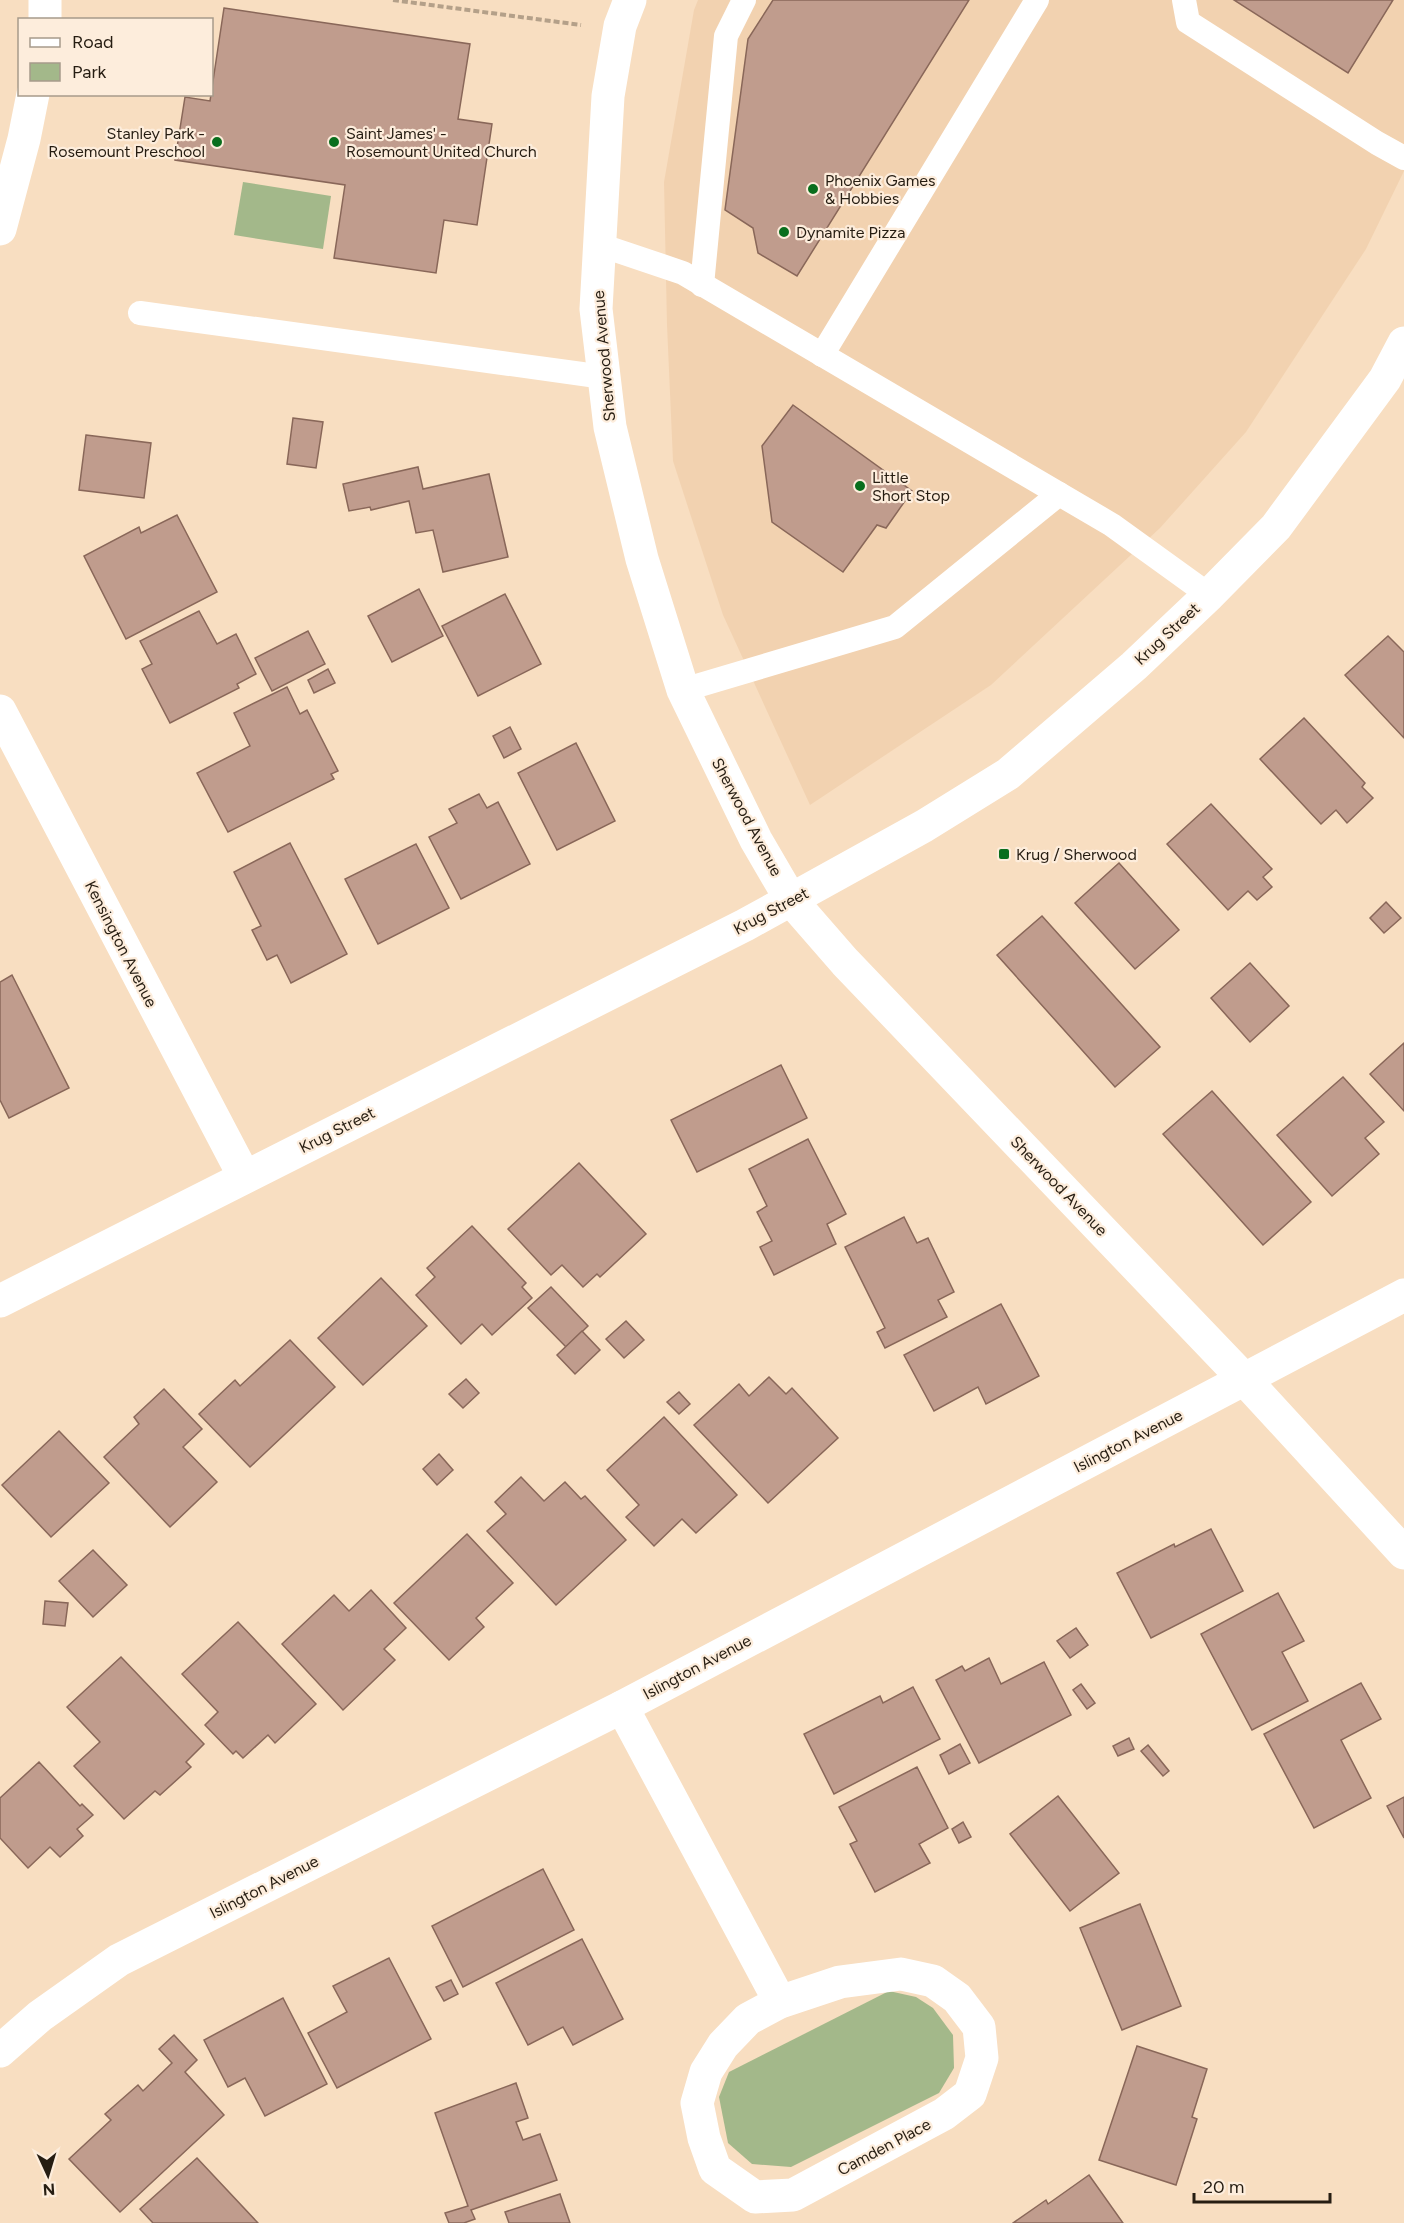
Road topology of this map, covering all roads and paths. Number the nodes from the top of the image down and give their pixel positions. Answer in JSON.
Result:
{"nodes":[{"id":1,"x":45,"y":0,"type":"edge"},
{"id":2,"x":393,"y":0,"type":"edge"},
{"id":3,"x":744,"y":0,"type":"edge"},
{"id":4,"x":1036,"y":0,"type":"edge"},
{"id":5,"x":1184,"y":0,"type":"edge"},
{"id":6,"x":625,"y":13,"type":"edge"},
{"id":7,"x":45,"y":18,"type":"edge"},
{"id":8,"x":33,"y":96,"type":"edge"},
{"id":9,"x":1404,"y":158,"type":"edge"},
{"id":10,"x":0,"y":229,"type":"edge"},
{"id":11,"x":600,"y":245,"type":"junction"},
{"id":12,"x":702,"y":285,"type":"junction"},
{"id":13,"x":140,"y":313,"type":"dead end"},
{"id":14,"x":1404,"y":343,"type":"edge"},
{"id":15,"x":822,"y":355,"type":"junction"},
{"id":16,"x":604,"y":377,"type":"junction"},
{"id":17,"x":1059,"y":494,"type":"junction"},
{"id":18,"x":1209,"y":595,"type":"junction"},
{"id":19,"x":684,"y":690,"type":"junction"},
{"id":20,"x":0,"y":711,"type":"edge"},
{"id":21,"x":791,"y":900,"type":"junction"},
{"id":22,"x":244,"y":1176,"type":"junction"},
{"id":23,"x":1404,"y":1295,"type":"edge"},
{"id":24,"x":0,"y":1301,"type":"edge"},
{"id":25,"x":1245,"y":1380,"type":"junction"},
{"id":26,"x":1404,"y":1553,"type":"edge"},
{"id":27,"x":621,"y":1707,"type":"junction"},
{"id":28,"x":780,"y":2002,"type":"junction"},
{"id":29,"x":0,"y":2051,"type":"edge"}],
"edges":[{"from":1,"to":7,"type":"street"},
{"from":2,"to":6,"type":"path"},
{"from":3,"to":12,"type":"lane"},
{"from":4,"to":15,"type":"lane"},
{"from":5,"to":9,"type":"lane"},
{"from":6,"to":11,"type":"street","name":"Sherwood Avenue"},
{"from":8,"to":10,"type":"street"},
{"from":11,"to":12,"type":"lane"},
{"from":11,"to":16,"type":"street","name":"Sherwood Avenue"},
{"from":12,"to":15,"type":"lane"},
{"from":13,"to":16,"type":"lane"},
{"from":14,"to":18,"type":"street","name":"Krug Street"},
{"from":15,"to":17,"type":"lane"},
{"from":16,"to":19,"type":"street","name":"Sherwood Avenue"},
{"from":17,"to":18,"type":"lane"},
{"from":17,"to":19,"type":"lane"},
{"from":18,"to":21,"type":"street","name":"Krug Street"},
{"from":19,"to":21,"type":"street","name":"Sherwood Avenue"},
{"from":20,"to":22,"type":"street","name":"Kensington Avenue"},
{"from":21,"to":22,"type":"street","name":"Krug Street"},
{"from":21,"to":25,"type":"street","name":"Sherwood Avenue"},
{"from":22,"to":24,"type":"street","name":"Krug Street"},
{"from":23,"to":25,"type":"street","name":"Islington Avenue"},
{"from":25,"to":26,"type":"street","name":"Sherwood Avenue"},
{"from":25,"to":27,"type":"street","name":"Islington Avenue"},
{"from":27,"to":28,"type":"street"},
{"from":27,"to":29,"type":"street","name":"Islington Avenue"},
{"from":28,"to":28,"type":"street","name":"Camden Place"}]}
